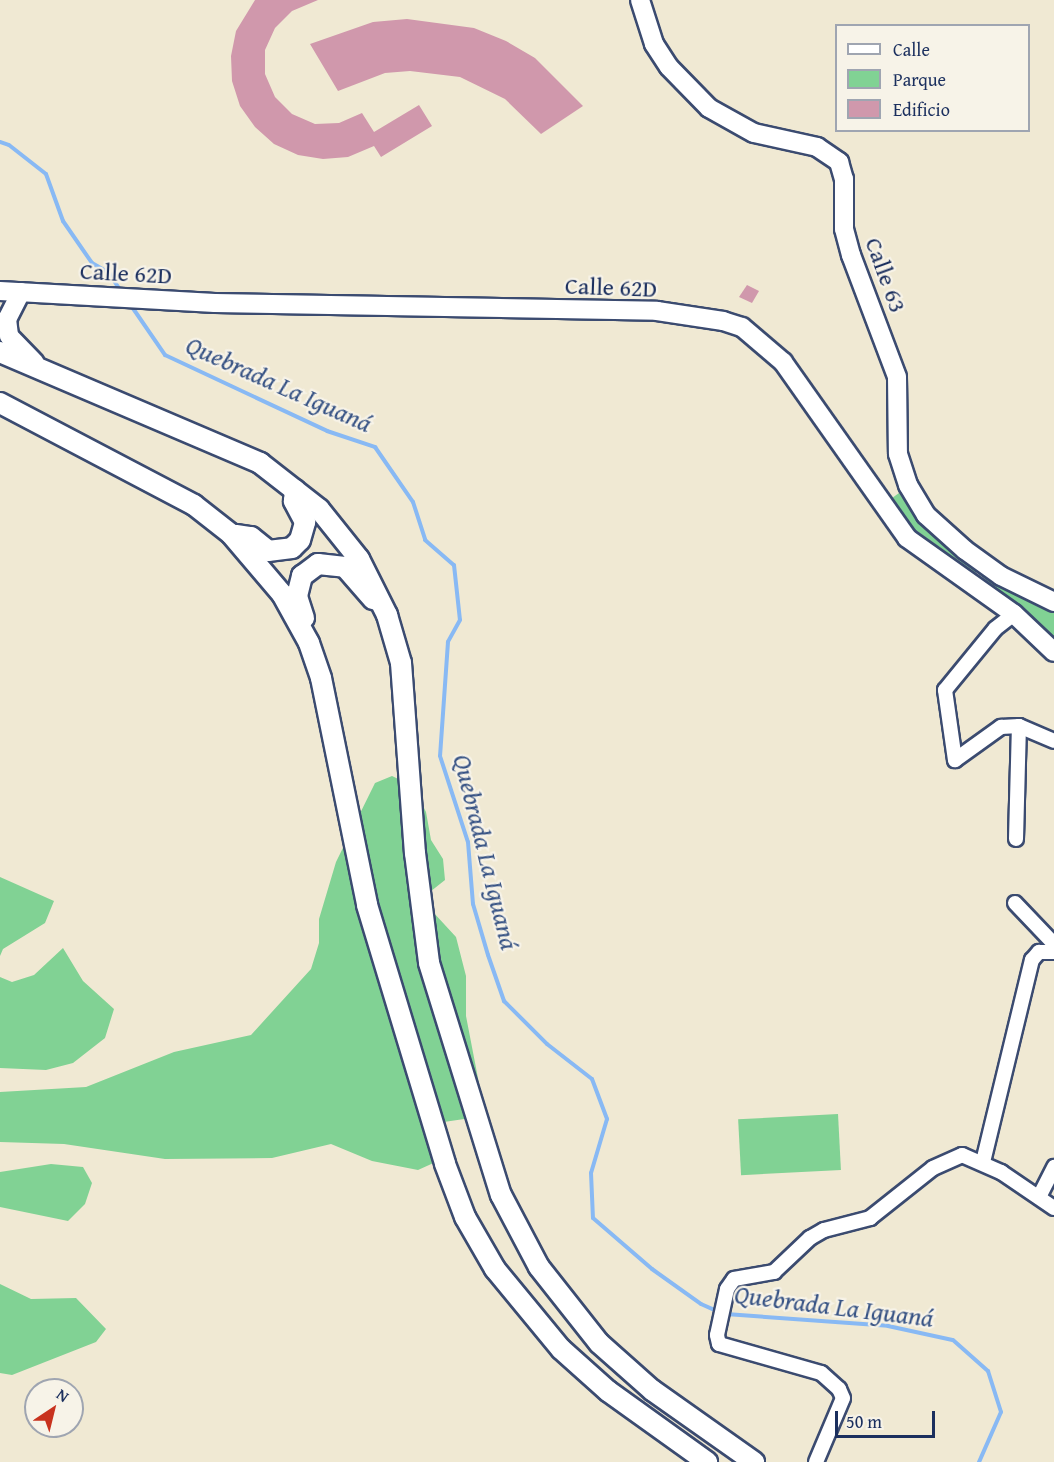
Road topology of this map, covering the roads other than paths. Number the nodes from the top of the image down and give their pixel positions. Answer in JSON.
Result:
{"nodes":[{"id":1,"x":640,"y":0,"type":"edge"},
{"id":2,"x":0,"y":291,"type":"edge"},
{"id":3,"x":27,"y":292,"type":"junction"},
{"id":4,"x":0,"y":352,"type":"edge"},
{"id":5,"x":48,"y":374,"type":"junction"},
{"id":6,"x":0,"y":403,"type":"edge"},
{"id":7,"x":295,"y":487,"type":"junction"},
{"id":8,"x":231,"y":534,"type":"junction"},
{"id":9,"x":1054,"y":602,"type":"edge"},
{"id":10,"x":1014,"y":614,"type":"junction"},
{"id":11,"x":387,"y":615,"type":"junction"},
{"id":12,"x":301,"y":628,"type":"junction"},
{"id":13,"x":1054,"y":652,"type":"edge"},
{"id":14,"x":1019,"y":726,"type":"junction"},
{"id":15,"x":1054,"y":741,"type":"edge"},
{"id":16,"x":1016,"y":839,"type":"dead end"},
{"id":17,"x":1015,"y":903,"type":"dead end"},
{"id":18,"x":1054,"y":944,"type":"edge"},
{"id":19,"x":1054,"y":952,"type":"edge"},
{"id":20,"x":983,"y":1162,"type":"junction"},
{"id":21,"x":1054,"y":1167,"type":"edge"},
{"id":22,"x":1039,"y":1197,"type":"junction"},
{"id":23,"x":1054,"y":1208,"type":"edge"},
{"id":24,"x":707,"y":1462,"type":"edge"},
{"id":25,"x":754,"y":1462,"type":"edge"},
{"id":26,"x":816,"y":1462,"type":"edge"}],
"edges":[{"from":1,"to":9,"type":"main road","name":"Calle 63"},
{"from":2,"to":3,"type":"main road","name":"Calle 62D"},
{"from":3,"to":5,"type":"main road"},
{"from":3,"to":10,"type":"main road","name":"Calle 62D"},
{"from":4,"to":5,"type":"highway"},
{"from":5,"to":7,"type":"highway"},
{"from":6,"to":8,"type":"highway"},
{"from":7,"to":8,"type":"highway"},
{"from":7,"to":11,"type":"highway"},
{"from":8,"to":12,"type":"highway"},
{"from":10,"to":13,"type":"main road","name":"Calle 62D"},
{"from":10,"to":14,"type":"street"},
{"from":11,"to":12,"type":"highway"},
{"from":11,"to":25,"type":"highway"},
{"from":12,"to":24,"type":"highway"},
{"from":14,"to":15,"type":"street"},
{"from":14,"to":16,"type":"street"},
{"from":17,"to":18,"type":"street"},
{"from":19,"to":20,"type":"street"},
{"from":20,"to":22,"type":"street"},
{"from":20,"to":26,"type":"street"},
{"from":21,"to":22,"type":"street"},
{"from":22,"to":23,"type":"street"}]}
